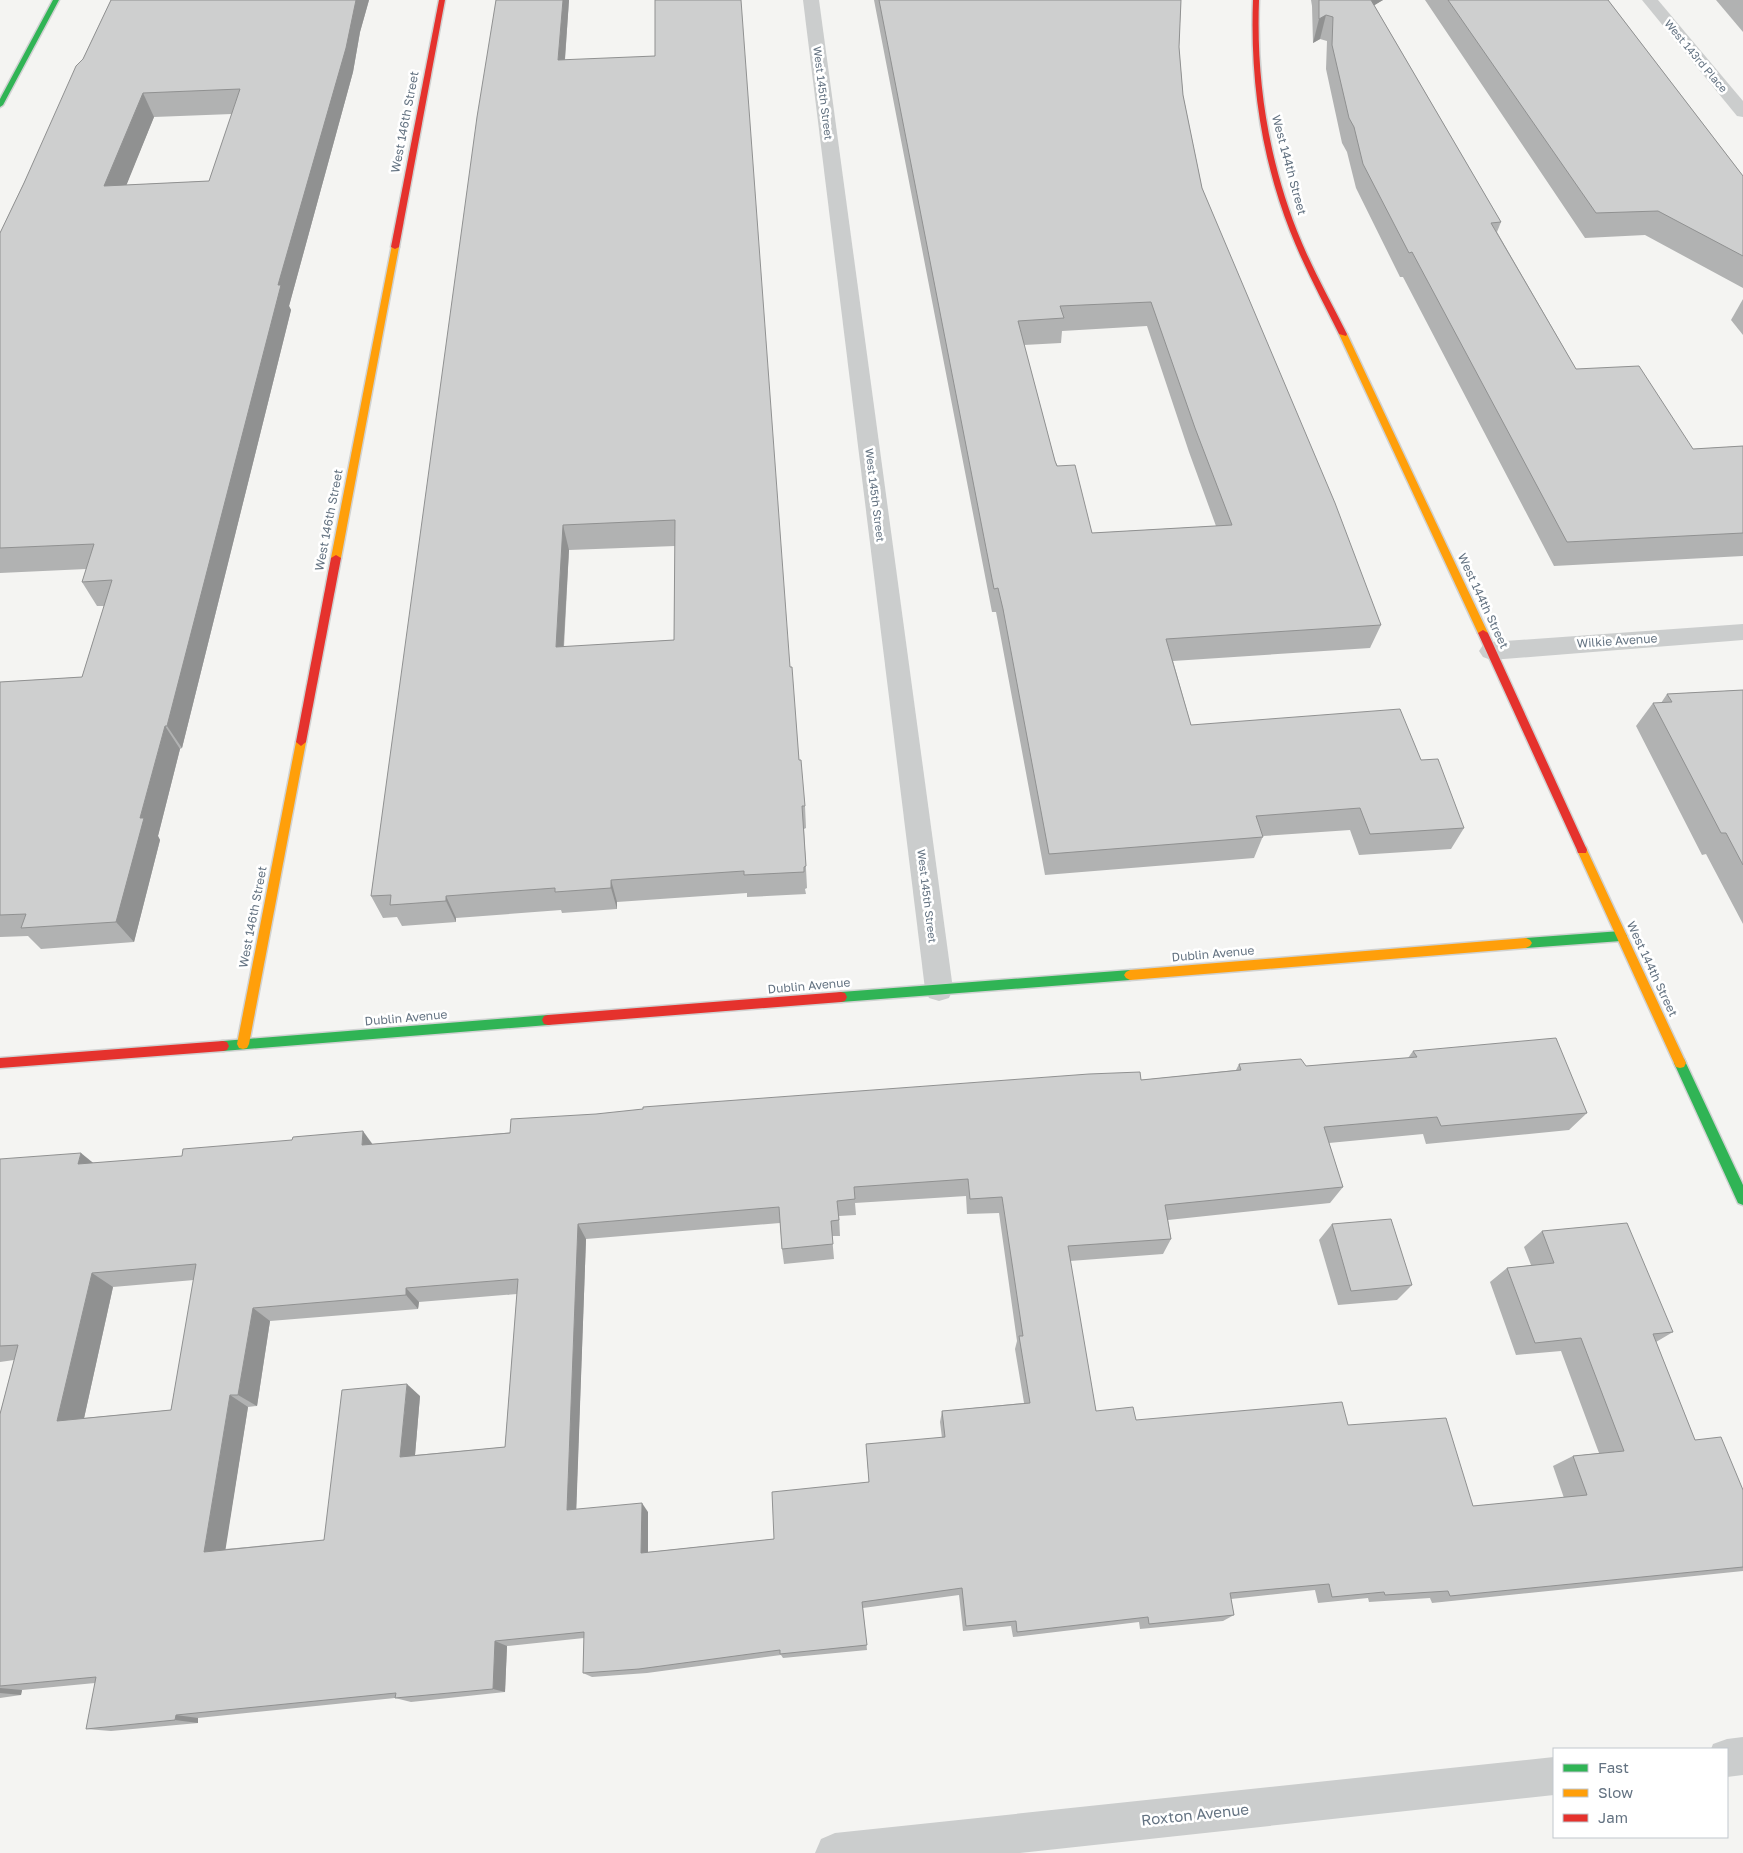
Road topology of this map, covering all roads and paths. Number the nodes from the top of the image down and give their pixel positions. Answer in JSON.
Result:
{"nodes":[{"id":1,"x":56,"y":0,"type":"edge"},
{"id":2,"x":442,"y":0,"type":"edge"},
{"id":3,"x":811,"y":0,"type":"edge"},
{"id":4,"x":1256,"y":0,"type":"edge"},
{"id":5,"x":1650,"y":0,"type":"edge"},
{"id":6,"x":6,"y":85,"type":"edge"},
{"id":7,"x":0,"y":105,"type":"edge"},
{"id":8,"x":1743,"y":112,"type":"edge"},
{"id":9,"x":1743,"y":632,"type":"edge"},
{"id":10,"x":1491,"y":651,"type":"junction"},
{"id":11,"x":1621,"y":936,"type":"junction"},
{"id":12,"x":939,"y":989,"type":"junction"},
{"id":13,"x":243,"y":1044,"type":"junction"},
{"id":14,"x":0,"y":1063,"type":"edge"},
{"id":15,"x":1743,"y":1199,"type":"edge"},
{"id":16,"x":1743,"y":1756,"type":"edge"},
{"id":17,"x":1728,"y":1758,"type":"edge"},
{"id":18,"x":1553,"y":1776,"type":"edge"},
{"id":19,"x":835,"y":1853,"type":"edge"}],
"edges":[{"from":1,"to":6,"type":"street"},
{"from":2,"to":13,"type":"street","name":"West 146th Street"},
{"from":3,"to":12,"type":"street","name":"West 145th Street"},
{"from":4,"to":10,"type":"street","name":"West 144th Street"},
{"from":5,"to":8,"type":"street","name":"West 143rd Place"},
{"from":6,"to":7,"type":"street"},
{"from":9,"to":10,"type":"street","name":"Wilkie Avenue"},
{"from":10,"to":11,"type":"street","name":"West 144th Street"},
{"from":11,"to":12,"type":"street","name":"Dublin Avenue"},
{"from":11,"to":15,"type":"street","name":"West 144th Street"},
{"from":12,"to":13,"type":"street","name":"Dublin Avenue"},
{"from":13,"to":14,"type":"street","name":"Dublin Avenue"},
{"from":16,"to":17,"type":"street"},
{"from":18,"to":19,"type":"street","name":"Roxton Avenue"}]}
